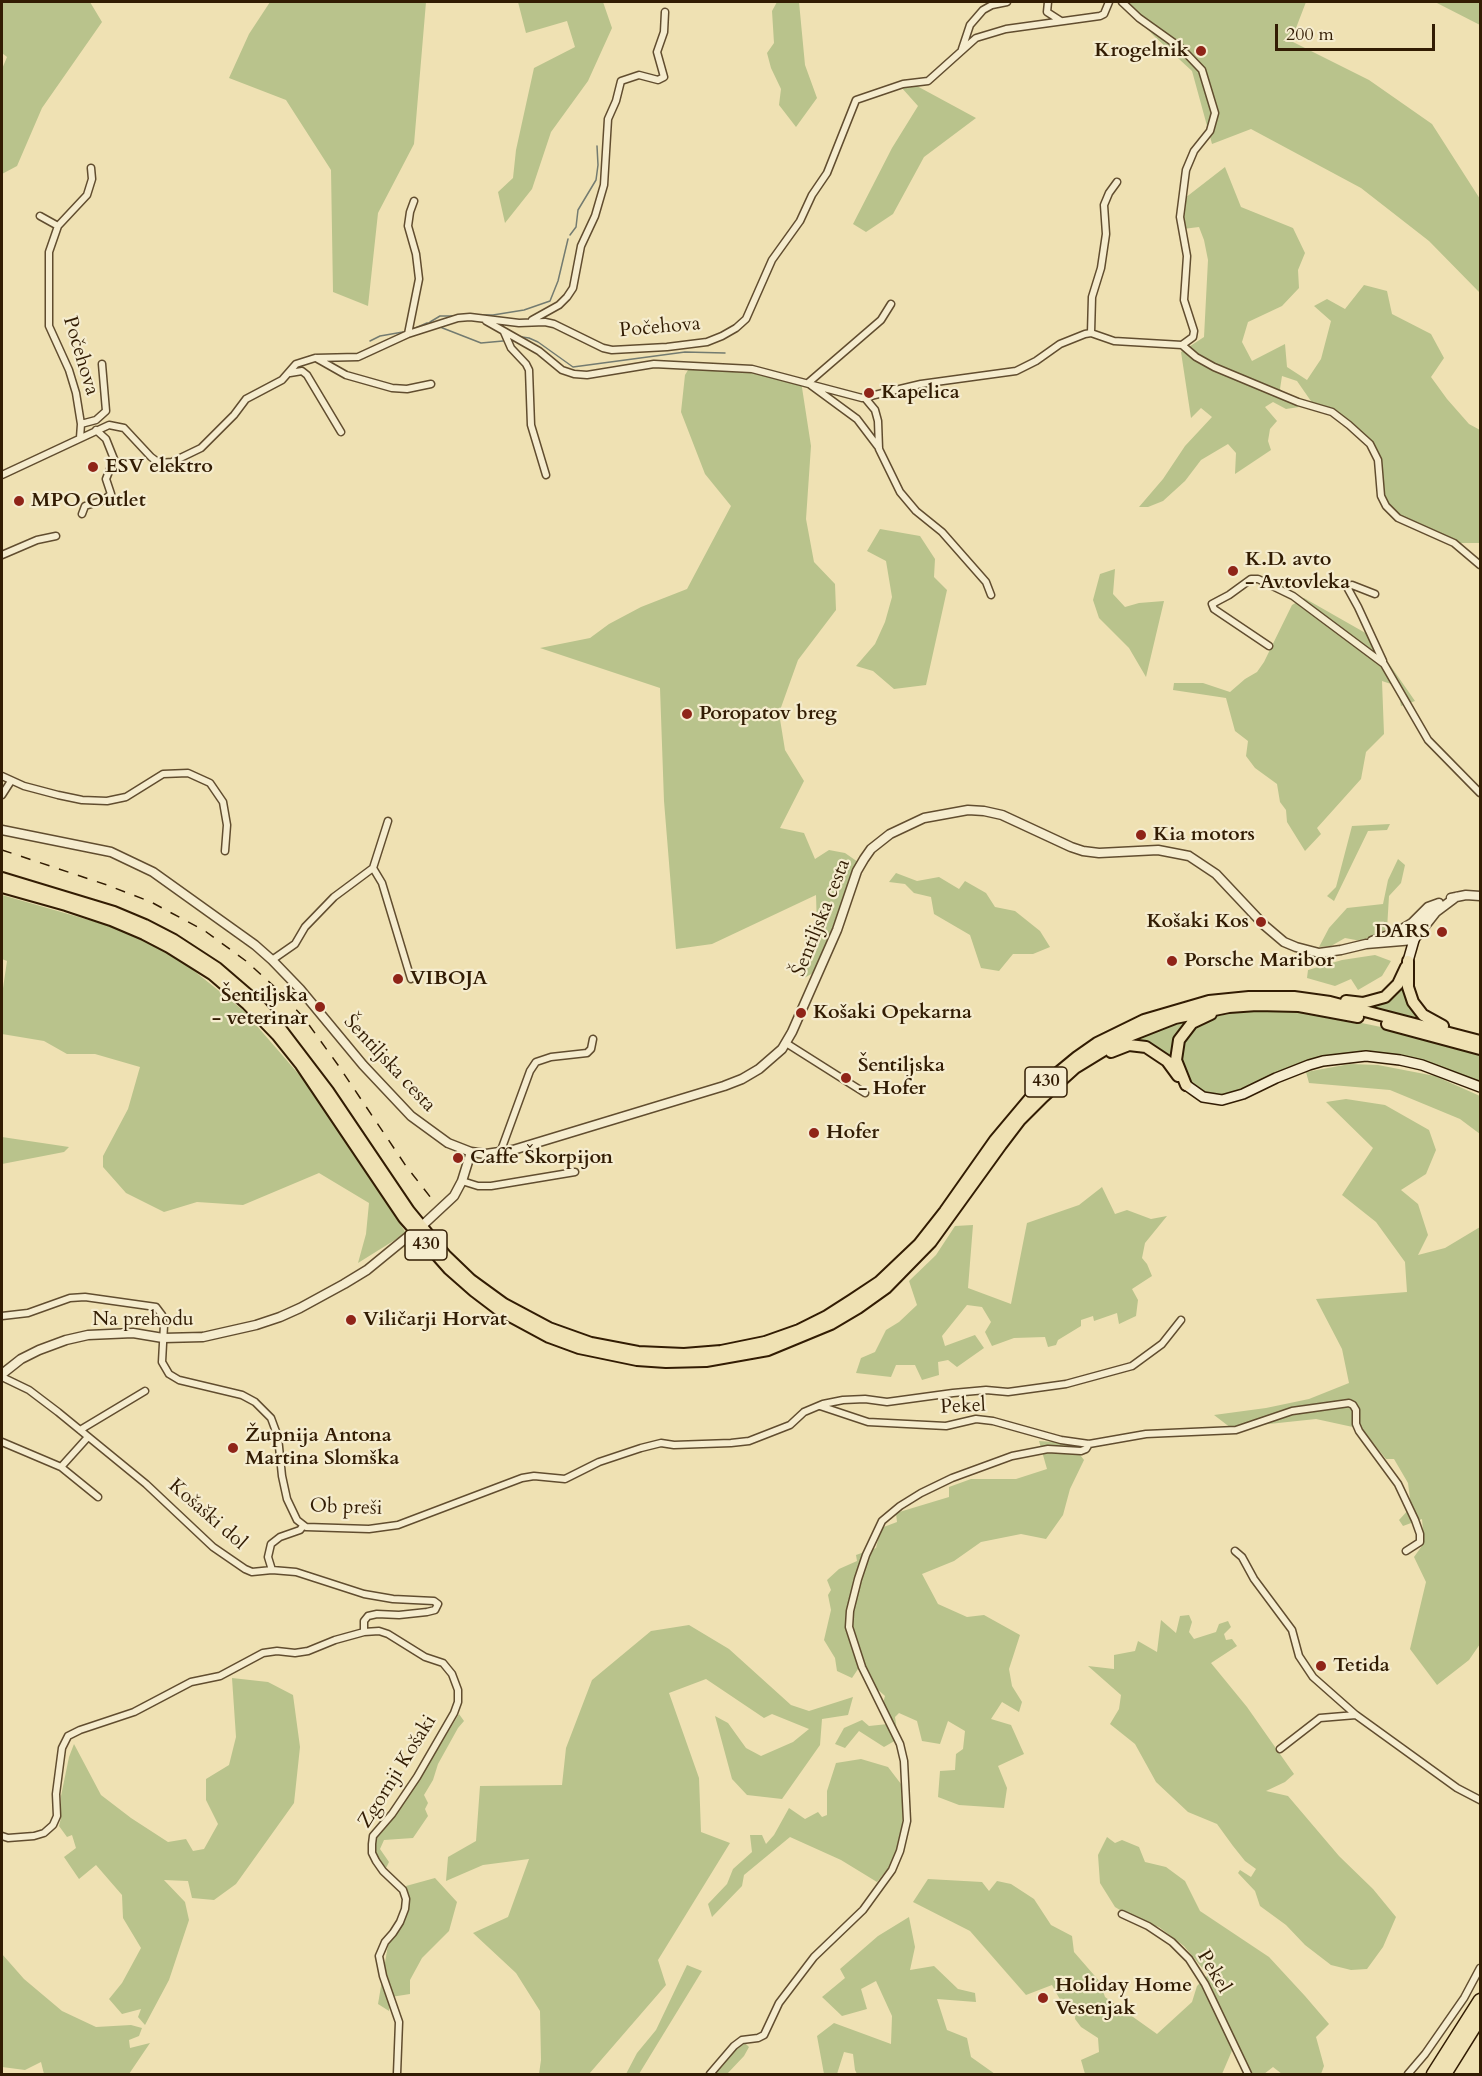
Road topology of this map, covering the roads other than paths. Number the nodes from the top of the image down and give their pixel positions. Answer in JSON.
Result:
{"nodes":[{"id":1,"x":1006,"y":2,"type":"edge"},
{"id":2,"x":1048,"y":2,"type":"edge"},
{"id":3,"x":1108,"y":2,"type":"edge"},
{"id":4,"x":1122,"y":2,"type":"edge"},
{"id":5,"x":665,"y":12,"type":"dead end"},
{"id":6,"x":1061,"y":21,"type":"junction"},
{"id":7,"x":958,"y":55,"type":"junction"},
{"id":8,"x":91,"y":168,"type":"dead end"},
{"id":9,"x":1117,"y":182,"type":"dead end"},
{"id":10,"x":414,"y":201,"type":"dead end"},
{"id":11,"x":40,"y":216,"type":"dead end"},
{"id":12,"x":58,"y":226,"type":"junction"},
{"id":13,"x":891,"y":304,"type":"dead end"},
{"id":14,"x":484,"y":319,"type":"junction"},
{"id":15,"x":529,"y":322,"type":"junction"},
{"id":16,"x":504,"y":332,"type":"junction"},
{"id":17,"x":1091,"y":333,"type":"junction"},
{"id":18,"x":408,"y":334,"type":"junction"},
{"id":19,"x":1182,"y":345,"type":"junction"},
{"id":20,"x":315,"y":358,"type":"junction"},
{"id":21,"x":102,"y":364,"type":"dead end"},
{"id":22,"x":289,"y":373,"type":"junction"},
{"id":23,"x":808,"y":383,"type":"junction"},
{"id":24,"x":431,"y":384,"type":"dead end"},
{"id":25,"x":866,"y":398,"type":"junction"},
{"id":26,"x":80,"y":430,"type":"junction"},
{"id":27,"x":96,"y":430,"type":"junction"},
{"id":28,"x":341,"y":432,"type":"dead end"},
{"id":29,"x":879,"y":449,"type":"junction"},
{"id":30,"x":2,"y":475,"type":"edge"},
{"id":31,"x":546,"y":475,"type":"dead end"},
{"id":32,"x":82,"y":514,"type":"dead end"},
{"id":33,"x":56,"y":537,"type":"dead end"},
{"id":34,"x":2,"y":555,"type":"edge"},
{"id":35,"x":1480,"y":565,"type":"edge"},
{"id":36,"x":1375,"y":594,"type":"dead end"},
{"id":37,"x":991,"y":595,"type":"dead end"},
{"id":38,"x":1269,"y":646,"type":"dead end"},
{"id":39,"x":1384,"y":664,"type":"junction"},
{"id":40,"x":2,"y":776,"type":"edge"},
{"id":41,"x":11,"y":782,"type":"junction"},
{"id":42,"x":1480,"y":793,"type":"edge"},
{"id":43,"x":2,"y":795,"type":"edge"},
{"id":44,"x":388,"y":821,"type":"dead end"},
{"id":45,"x":2,"y":830,"type":"edge"},
{"id":46,"x":225,"y":850,"type":"dead end"},
{"id":47,"x":373,"y":868,"type":"junction"},
{"id":48,"x":2,"y":879,"type":"edge"},
{"id":49,"x":2,"y":888,"type":"edge"},
{"id":50,"x":1480,"y":896,"type":"edge"},
{"id":51,"x":1456,"y":897,"type":"junction"},
{"id":52,"x":1439,"y":903,"type":"junction"},
{"id":53,"x":1397,"y":933,"type":"junction"},
{"id":54,"x":1414,"y":940,"type":"junction"},
{"id":55,"x":1366,"y":944,"type":"junction"},
{"id":56,"x":272,"y":960,"type":"junction"},
{"id":57,"x":1408,"y":961,"type":"junction"},
{"id":58,"x":411,"y":979,"type":"dead end"},
{"id":59,"x":1330,"y":1002,"type":"junction"},
{"id":60,"x":1257,"y":1005,"type":"junction"},
{"id":61,"x":1460,"y":1035,"type":"junction"},
{"id":62,"x":593,"y":1039,"type":"dead end"},
{"id":63,"x":1480,"y":1041,"type":"edge"},
{"id":64,"x":786,"y":1043,"type":"junction"},
{"id":65,"x":1480,"y":1049,"type":"edge"},
{"id":66,"x":1075,"y":1068,"type":"junction"},
{"id":67,"x":1186,"y":1085,"type":"junction"},
{"id":68,"x":1480,"y":1087,"type":"edge"},
{"id":69,"x":865,"y":1093,"type":"dead end"},
{"id":70,"x":471,"y":1152,"type":"junction"},
{"id":71,"x":500,"y":1153,"type":"junction"},
{"id":72,"x":575,"y":1172,"type":"dead end"},
{"id":73,"x":462,"y":1181,"type":"junction"},
{"id":74,"x":425,"y":1223,"type":"dead end"},
{"id":75,"x":411,"y":1234,"type":"dead end"},
{"id":76,"x":925,"y":1243,"type":"junction"},
{"id":77,"x":2,"y":1316,"type":"edge"},
{"id":78,"x":1182,"y":1320,"type":"dead end"},
{"id":79,"x":163,"y":1338,"type":"junction"},
{"id":80,"x":2,"y":1376,"type":"edge"},
{"id":81,"x":145,"y":1391,"type":"dead end"},
{"id":82,"x":819,"y":1406,"type":"junction"},
{"id":83,"x":80,"y":1430,"type":"junction"},
{"id":84,"x":88,"y":1437,"type":"junction"},
{"id":85,"x":2,"y":1442,"type":"edge"},
{"id":86,"x":1089,"y":1444,"type":"junction"},
{"id":87,"x":61,"y":1467,"type":"junction"},
{"id":88,"x":98,"y":1497,"type":"dead end"},
{"id":89,"x":303,"y":1526,"type":"junction"},
{"id":90,"x":1236,"y":1551,"type":"dead end"},
{"id":91,"x":1406,"y":1551,"type":"dead end"},
{"id":92,"x":272,"y":1570,"type":"junction"},
{"id":93,"x":364,"y":1632,"type":"junction"},
{"id":94,"x":1356,"y":1715,"type":"junction"},
{"id":95,"x":1280,"y":1749,"type":"dead end"},
{"id":96,"x":1480,"y":1800,"type":"edge"},
{"id":97,"x":2,"y":1836,"type":"edge"},
{"id":98,"x":1122,"y":1914,"type":"dead end"},
{"id":99,"x":1480,"y":1968,"type":"edge"},
{"id":100,"x":1480,"y":2000,"type":"edge"},
{"id":101,"x":1480,"y":2018,"type":"edge"},
{"id":102,"x":1459,"y":2035,"type":"junction"},
{"id":103,"x":1448,"y":2072,"type":"edge"},
{"id":104,"x":397,"y":2074,"type":"edge"},
{"id":105,"x":710,"y":2074,"type":"edge"},
{"id":106,"x":1248,"y":2074,"type":"edge"},
{"id":107,"x":1408,"y":2074,"type":"edge"},
{"id":108,"x":1425,"y":2074,"type":"edge"},
{"id":109,"x":1433,"y":2074,"type":"edge"}],
"edges":[{"from":1,"to":7,"type":"street","name":"Počehova"},
{"from":2,"to":6,"type":"street"},
{"from":3,"to":6,"type":"street","name":"Počehova"},
{"from":4,"to":19,"type":"street"},
{"from":5,"to":15,"type":"street"},
{"from":6,"to":7,"type":"street","name":"Počehova"},
{"from":7,"to":15,"type":"street","name":"Počehova"},
{"from":8,"to":12,"type":"street","name":"Počehova"},
{"from":9,"to":17,"type":"street"},
{"from":10,"to":18,"type":"street"},
{"from":11,"to":12,"type":"street"},
{"from":12,"to":26,"type":"street","name":"Počehova"},
{"from":13,"to":23,"type":"street"},
{"from":14,"to":15,"type":"street"},
{"from":14,"to":16,"type":"street","name":"Počehova"},
{"from":14,"to":18,"type":"street"},
{"from":16,"to":23,"type":"street","name":"Počehova"},
{"from":16,"to":31,"type":"street"},
{"from":17,"to":19,"type":"street"},
{"from":17,"to":25,"type":"street","name":"Počehova"},
{"from":18,"to":20,"type":"street"},
{"from":19,"to":35,"type":"street"},
{"from":20,"to":22,"type":"street"},
{"from":20,"to":24,"type":"street"},
{"from":21,"to":26,"type":"street","name":"Počehova"},
{"from":22,"to":27,"type":"street"},
{"from":22,"to":28,"type":"street"},
{"from":23,"to":25,"type":"street","name":"Počehova"},
{"from":23,"to":29,"type":"street"},
{"from":25,"to":29,"type":"street"},
{"from":26,"to":27,"type":"street"},
{"from":26,"to":30,"type":"street"},
{"from":27,"to":32,"type":"street"},
{"from":29,"to":37,"type":"street"},
{"from":33,"to":34,"type":"street"},
{"from":36,"to":39,"type":"street"},
{"from":38,"to":39,"type":"street"},
{"from":39,"to":42,"type":"street"},
{"from":40,"to":41,"type":"street"},
{"from":41,"to":43,"type":"street"},
{"from":41,"to":46,"type":"street"},
{"from":44,"to":47,"type":"street"},
{"from":45,"to":56,"type":"street","name":"Šentiljska cesta"},
{"from":47,"to":56,"type":"street"},
{"from":47,"to":58,"type":"street"},
{"from":48,"to":76,"type":"highway","number":"430"},
{"from":49,"to":76,"type":"highway","number":"430"},
{"from":50,"to":51,"type":"street"},
{"from":51,"to":52,"type":"street"},
{"from":51,"to":54,"type":"street"},
{"from":52,"to":53,"type":"street","name":"Šentiljska cesta"},
{"from":52,"to":54,"type":"street"},
{"from":53,"to":54,"type":"street"},
{"from":53,"to":55,"type":"street","name":"Šentiljska cesta"},
{"from":54,"to":55,"type":"street","name":"Šentiljska cesta"},
{"from":54,"to":57,"type":"main road"},
{"from":55,"to":64,"type":"street","name":"Šentiljska cesta"},
{"from":56,"to":70,"type":"street","name":"Šentiljska cesta"},
{"from":57,"to":59,"type":"highway"},
{"from":57,"to":61,"type":"highway"},
{"from":59,"to":61,"type":"highway","number":"430"},
{"from":59,"to":76,"type":"highway","number":"430"},
{"from":60,"to":65,"type":"highway","number":"430"},
{"from":60,"to":66,"type":"highway","number":"430"},
{"from":60,"to":67,"type":"highway"},
{"from":61,"to":63,"type":"highway","number":"430"},
{"from":62,"to":71,"type":"street"},
{"from":64,"to":69,"type":"street"},
{"from":64,"to":71,"type":"street","name":"Šentiljska cesta"},
{"from":66,"to":67,"type":"highway"},
{"from":66,"to":76,"type":"highway","number":"430"},
{"from":67,"to":68,"type":"main road"},
{"from":70,"to":71,"type":"street","name":"Šentiljska cesta"},
{"from":70,"to":73,"type":"street"},
{"from":72,"to":73,"type":"street"},
{"from":73,"to":74,"type":"street"},
{"from":75,"to":79,"type":"street","name":"Na prehodu"},
{"from":77,"to":79,"type":"street","name":"Ob preši"},
{"from":78,"to":82,"type":"street","name":"Pekel"},
{"from":79,"to":80,"type":"street","name":"Na prehodu"},
{"from":79,"to":89,"type":"street","name":"Ob preši"},
{"from":80,"to":83,"type":"street","name":"Košaški dol"},
{"from":81,"to":83,"type":"street"},
{"from":82,"to":86,"type":"street","name":"Pekel"},
{"from":82,"to":89,"type":"street","name":"Ob preši"},
{"from":83,"to":84,"type":"street","name":"Košaški dol"},
{"from":84,"to":87,"type":"street"},
{"from":84,"to":92,"type":"street","name":"Košaški dol"},
{"from":85,"to":87,"type":"street"},
{"from":86,"to":91,"type":"street","name":"Pekel"},
{"from":86,"to":105,"type":"street"},
{"from":87,"to":88,"type":"street"},
{"from":89,"to":92,"type":"street"},
{"from":90,"to":94,"type":"street"},
{"from":92,"to":93,"type":"street","name":"Košaški dol"},
{"from":93,"to":97,"type":"street","name":"Zgornji Košaki"},
{"from":93,"to":104,"type":"street","name":"Zgornji Košaki"},
{"from":94,"to":95,"type":"street"},
{"from":94,"to":96,"type":"street"},
{"from":98,"to":106,"type":"street","name":"Pekel"},
{"from":99,"to":107,"type":"street"},
{"from":100,"to":102,"type":"highway"},
{"from":101,"to":103,"type":"highway"},
{"from":102,"to":108,"type":"highway"},
{"from":102,"to":109,"type":"highway"}]}
